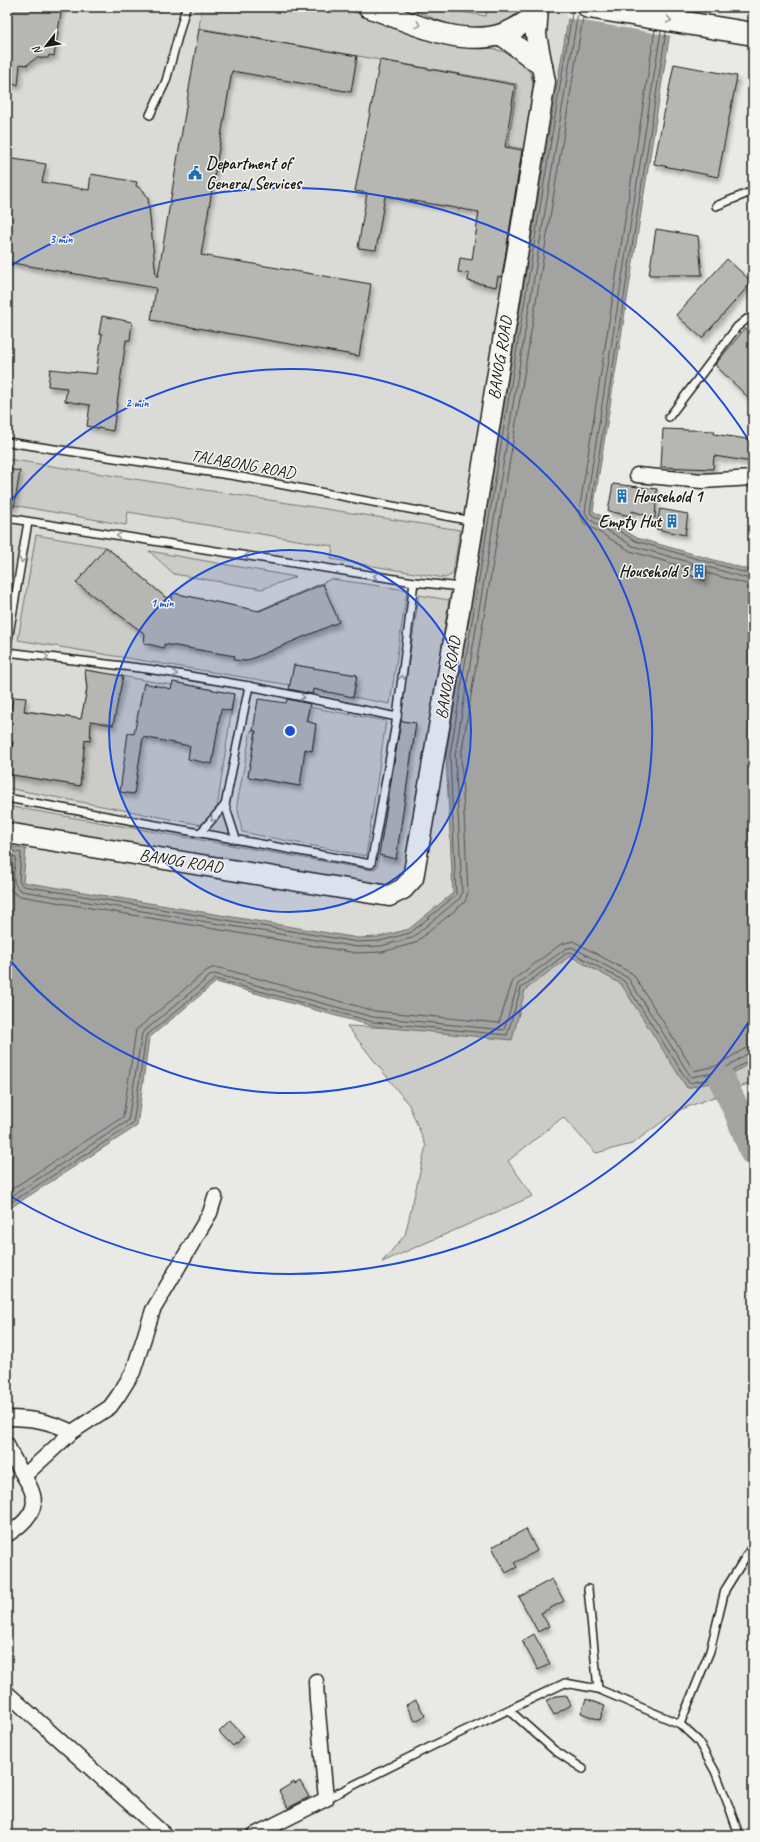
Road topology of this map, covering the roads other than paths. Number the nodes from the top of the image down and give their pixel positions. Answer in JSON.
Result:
{"nodes":[{"id":1,"x":186,"y":7,"type":"edge"},
{"id":2,"x":368,"y":7,"type":"edge"},
{"id":3,"x":589,"y":7,"type":"edge"},
{"id":4,"x":537,"y":10,"type":"edge"},
{"id":5,"x":502,"y":34,"type":"junction"},
{"id":6,"x":753,"y":34,"type":"edge"},
{"id":7,"x":542,"y":66,"type":"junction"},
{"id":8,"x":150,"y":115,"type":"dead end"},
{"id":9,"x":753,"y":191,"type":"edge"},
{"id":10,"x":716,"y":206,"type":"dead end"},
{"id":11,"x":753,"y":318,"type":"edge"},
{"id":12,"x":670,"y":417,"type":"dead end"},
{"id":13,"x":7,"y":442,"type":"edge"},
{"id":14,"x":637,"y":475,"type":"dead end"},
{"id":15,"x":753,"y":478,"type":"edge"},
{"id":16,"x":7,"y":518,"type":"edge"},
{"id":17,"x":474,"y":521,"type":"junction"},
{"id":18,"x":28,"y":522,"type":"junction"},
{"id":19,"x":414,"y":582,"type":"junction"},
{"id":20,"x":463,"y":588,"type":"junction"},
{"id":21,"x":7,"y":646,"type":"edge"},
{"id":22,"x":7,"y":652,"type":"edge"},
{"id":23,"x":249,"y":686,"type":"junction"},
{"id":24,"x":397,"y":717,"type":"junction"},
{"id":25,"x":7,"y":798,"type":"edge"},
{"id":26,"x":225,"y":805,"type":"junction"},
{"id":27,"x":7,"y":832,"type":"edge"},
{"id":28,"x":200,"y":833,"type":"junction"},
{"id":29,"x":236,"y":839,"type":"junction"},
{"id":30,"x":216,"y":1197,"type":"dead end"},
{"id":31,"x":7,"y":1418,"type":"edge"},
{"id":32,"x":72,"y":1432,"type":"junction"},
{"id":33,"x":7,"y":1444,"type":"edge"},
{"id":34,"x":24,"y":1476,"type":"junction"},
{"id":35,"x":7,"y":1535,"type":"edge"},
{"id":36,"x":753,"y":1545,"type":"edge"},
{"id":37,"x":588,"y":1588,"type":"dead end"},
{"id":38,"x":316,"y":1681,"type":"dead end"},
{"id":39,"x":598,"y":1689,"type":"junction"},
{"id":40,"x":7,"y":1693,"type":"edge"},
{"id":41,"x":509,"y":1710,"type":"junction"},
{"id":42,"x":680,"y":1724,"type":"junction"},
{"id":43,"x":583,"y":1769,"type":"dead end"},
{"id":44,"x":326,"y":1799,"type":"junction"},
{"id":45,"x":165,"y":1835,"type":"edge"},
{"id":46,"x":254,"y":1835,"type":"edge"},
{"id":47,"x":739,"y":1835,"type":"edge"}],
"edges":[{"from":1,"to":8,"type":"lane"},
{"from":2,"to":5,"type":"street","one_way":true},
{"from":3,"to":6,"type":"highway","one_way":true},
{"from":4,"to":5,"type":"street"},
{"from":4,"to":7,"type":"street","name":"BANOG ROAD"},
{"from":5,"to":7,"type":"street"},
{"from":7,"to":17,"type":"street","name":"BANOG ROAD"},
{"from":9,"to":10,"type":"lane"},
{"from":11,"to":12,"type":"lane"},
{"from":13,"to":17,"type":"lane","name":"TALABONG ROAD"},
{"from":14,"to":15,"type":"street"},
{"from":16,"to":18,"type":"lane"},
{"from":17,"to":20,"type":"street","name":"BANOG ROAD"},
{"from":19,"to":18,"type":"lane","one_way":true},
{"from":18,"to":21,"type":"lane","one_way":true},
{"from":19,"to":20,"type":"lane"},
{"from":24,"to":19,"type":"lane","one_way":true},
{"from":20,"to":27,"type":"street","name":"BANOG ROAD"},
{"from":22,"to":23,"type":"lane","one_way":true},
{"from":23,"to":24,"type":"lane","one_way":true},
{"from":23,"to":26,"type":"lane"},
{"from":24,"to":29,"type":"lane"},
{"from":25,"to":28,"type":"lane"},
{"from":26,"to":28,"type":"lane","one_way":true},
{"from":26,"to":29,"type":"lane"},
{"from":28,"to":29,"type":"lane"},
{"from":30,"to":32,"type":"street"},
{"from":31,"to":32,"type":"street"},
{"from":32,"to":34,"type":"street"},
{"from":33,"to":34,"type":"street"},
{"from":34,"to":35,"type":"street"},
{"from":36,"to":42,"type":"lane"},
{"from":37,"to":39,"type":"lane"},
{"from":38,"to":44,"type":"street"},
{"from":39,"to":41,"type":"lane"},
{"from":39,"to":42,"type":"lane"},
{"from":40,"to":45,"type":"street"},
{"from":41,"to":43,"type":"lane"},
{"from":41,"to":44,"type":"lane"},
{"from":42,"to":47,"type":"lane"},
{"from":44,"to":46,"type":"street"}]}
